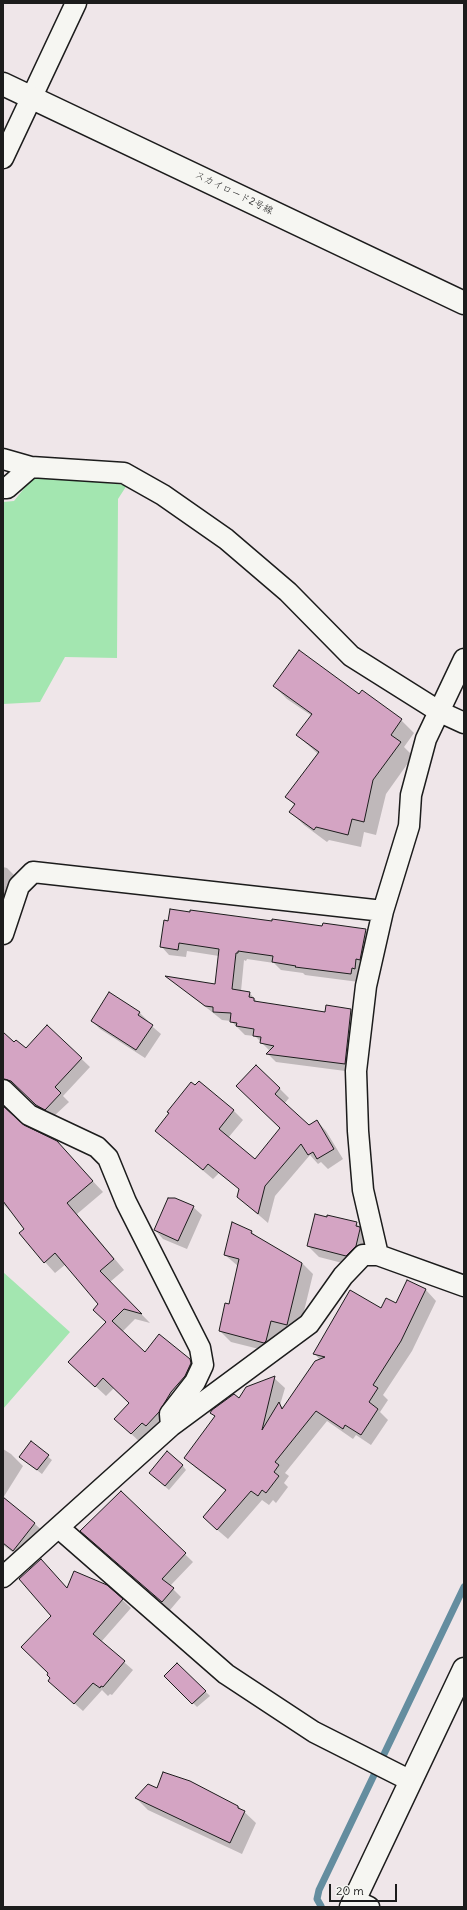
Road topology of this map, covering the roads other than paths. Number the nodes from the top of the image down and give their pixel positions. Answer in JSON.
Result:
{"nodes":[{"id":1,"x":76,"y":3,"type":"edge"},
{"id":2,"x":3,"y":84,"type":"edge"},
{"id":3,"x":33,"y":97,"type":"junction"},
{"id":4,"x":3,"y":158,"type":"edge"},
{"id":5,"x":464,"y":303,"type":"edge"},
{"id":6,"x":3,"y":459,"type":"edge"},
{"id":7,"x":31,"y":467,"type":"junction"},
{"id":8,"x":3,"y":488,"type":"edge"},
{"id":9,"x":464,"y":659,"type":"edge"},
{"id":10,"x":440,"y":712,"type":"junction"},
{"id":11,"x":464,"y":723,"type":"edge"},
{"id":12,"x":383,"y":910,"type":"junction"},
{"id":13,"x":3,"y":934,"type":"edge"},
{"id":14,"x":3,"y":1090,"type":"edge"},
{"id":15,"x":378,"y":1255,"type":"junction"},
{"id":16,"x":464,"y":1286,"type":"edge"},
{"id":17,"x":171,"y":1426,"type":"junction"},
{"id":18,"x":59,"y":1528,"type":"junction"},
{"id":19,"x":3,"y":1577,"type":"edge"},
{"id":20,"x":464,"y":1669,"type":"edge"},
{"id":21,"x":411,"y":1781,"type":"junction"},
{"id":22,"x":358,"y":1905,"type":"edge"}],
"edges":[{"from":1,"to":3,"type":"street"},
{"from":2,"to":3,"type":"street","name":"スカイロード2号線"},
{"from":3,"to":4,"type":"street"},
{"from":3,"to":5,"type":"street","name":"スカイロード2号線"},
{"from":6,"to":7,"type":"street"},
{"from":7,"to":8,"type":"street"},
{"from":7,"to":10,"type":"street"},
{"from":9,"to":10,"type":"street"},
{"from":10,"to":11,"type":"street"},
{"from":10,"to":12,"type":"street"},
{"from":12,"to":13,"type":"street"},
{"from":12,"to":15,"type":"street"},
{"from":14,"to":17,"type":"street"},
{"from":15,"to":16,"type":"street"},
{"from":15,"to":17,"type":"street"},
{"from":17,"to":18,"type":"street"},
{"from":18,"to":19,"type":"street"},
{"from":18,"to":21,"type":"street"},
{"from":20,"to":21,"type":"street"},
{"from":21,"to":22,"type":"street"}]}
